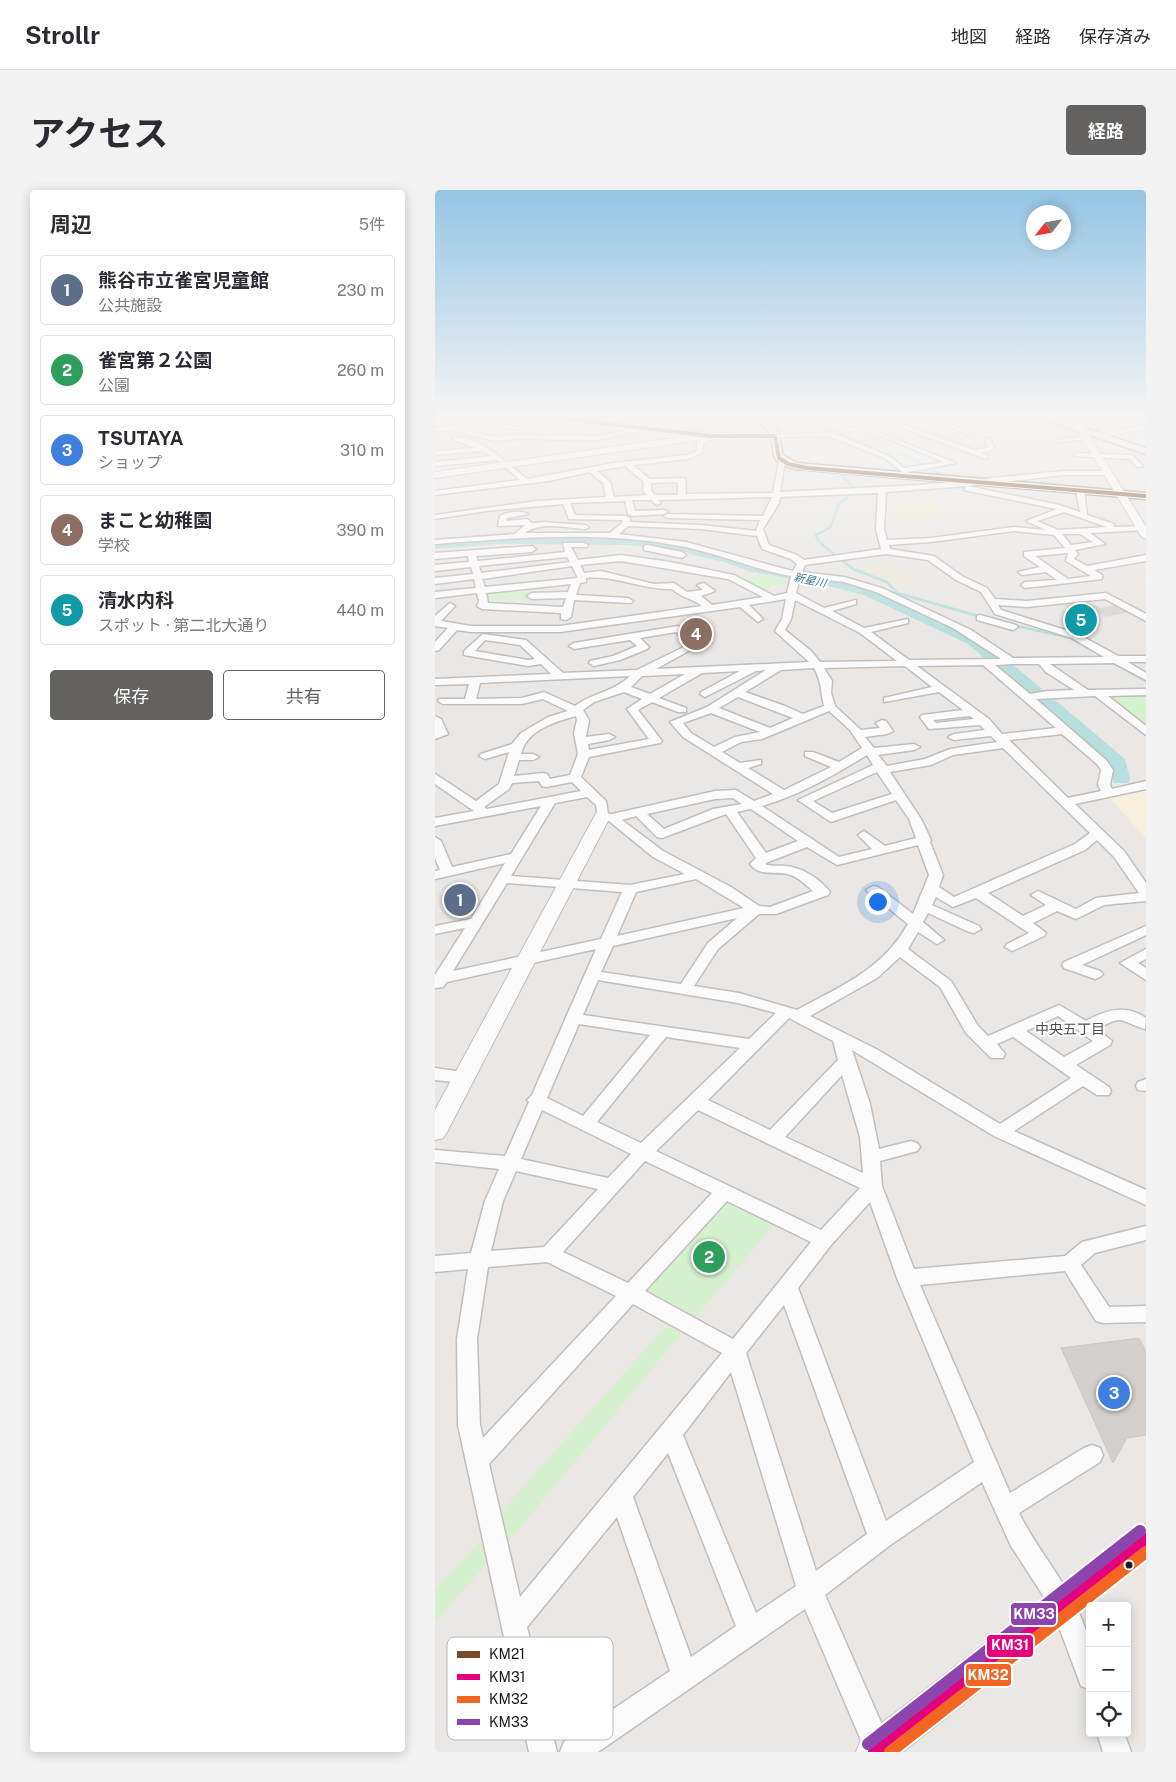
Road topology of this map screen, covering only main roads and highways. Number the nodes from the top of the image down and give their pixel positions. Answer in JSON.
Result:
{"nodes":[{"id":1,"x":1064,"y":489,"type":"edge"},
{"id":2,"x":1146,"y":496,"type":"edge"}],
"edges":[{"from":1,"to":2,"type":"main road"}]}
